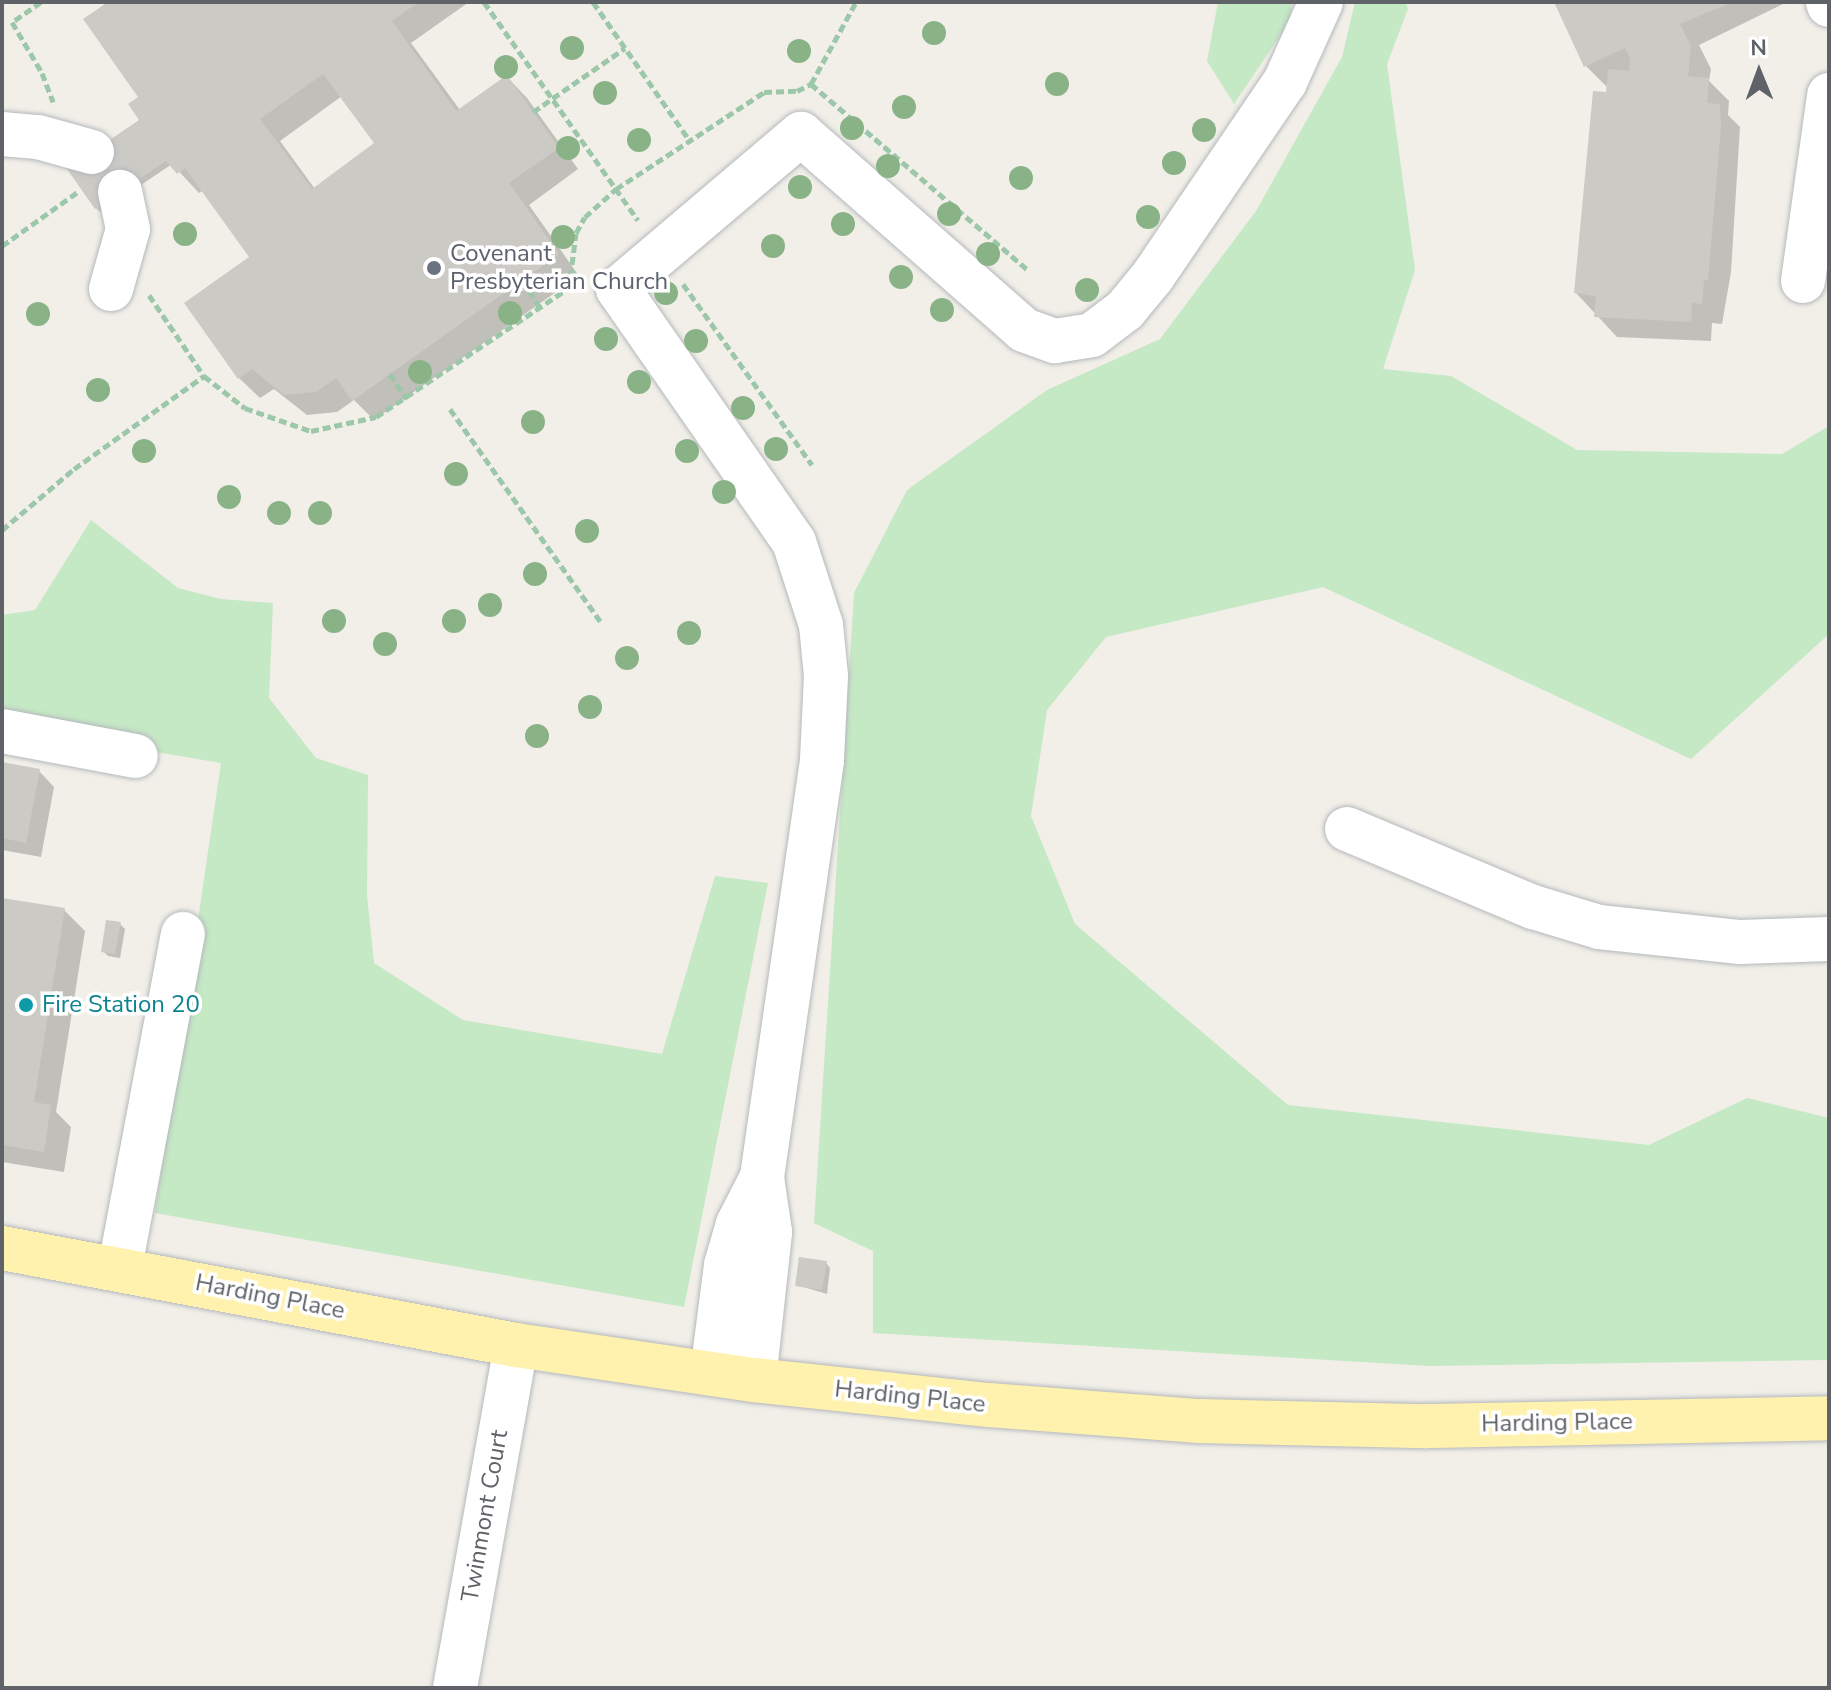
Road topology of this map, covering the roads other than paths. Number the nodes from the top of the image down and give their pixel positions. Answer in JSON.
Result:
{"nodes":[{"id":1,"x":1321,"y":2,"type":"edge"},
{"id":2,"x":1829,"y":95,"type":"edge"},
{"id":3,"x":2,"y":134,"type":"edge"},
{"id":4,"x":1803,"y":281,"type":"dead end"},
{"id":5,"x":125,"y":286,"type":"road end"},
{"id":6,"x":2,"y":731,"type":"edge"},
{"id":7,"x":136,"y":756,"type":"dead end"},
{"id":8,"x":1347,"y":829,"type":"dead end"},
{"id":9,"x":183,"y":934,"type":"dead end"},
{"id":10,"x":1829,"y":939,"type":"edge"},
{"id":11,"x":762,"y":1177,"type":"junction"},
{"id":12,"x":2,"y":1248,"type":"edge"},
{"id":13,"x":120,"y":1267,"type":"junction"},
{"id":14,"x":516,"y":1345,"type":"junction"},
{"id":15,"x":712,"y":1373,"type":"junction"},
{"id":16,"x":754,"y":1380,"type":"junction"},
{"id":17,"x":1829,"y":1418,"type":"edge"},
{"id":18,"x":455,"y":1688,"type":"edge"}],
"edges":[{"from":1,"to":11,"type":"street"},
{"from":2,"to":4,"type":"street"},
{"from":3,"to":5,"type":"street"},
{"from":6,"to":7,"type":"street"},
{"from":8,"to":10,"type":"street"},
{"from":9,"to":13,"type":"street"},
{"from":11,"to":15,"type":"street"},
{"from":11,"to":16,"type":"street"},
{"from":12,"to":13,"type":"main road","name":"Harding Place"},
{"from":13,"to":14,"type":"main road","name":"Harding Place"},
{"from":14,"to":15,"type":"main road","name":"Harding Place"},
{"from":14,"to":18,"type":"street","name":"Twinmont Court"},
{"from":15,"to":16,"type":"main road","name":"Harding Place"},
{"from":16,"to":17,"type":"main road","name":"Harding Place"}]}
